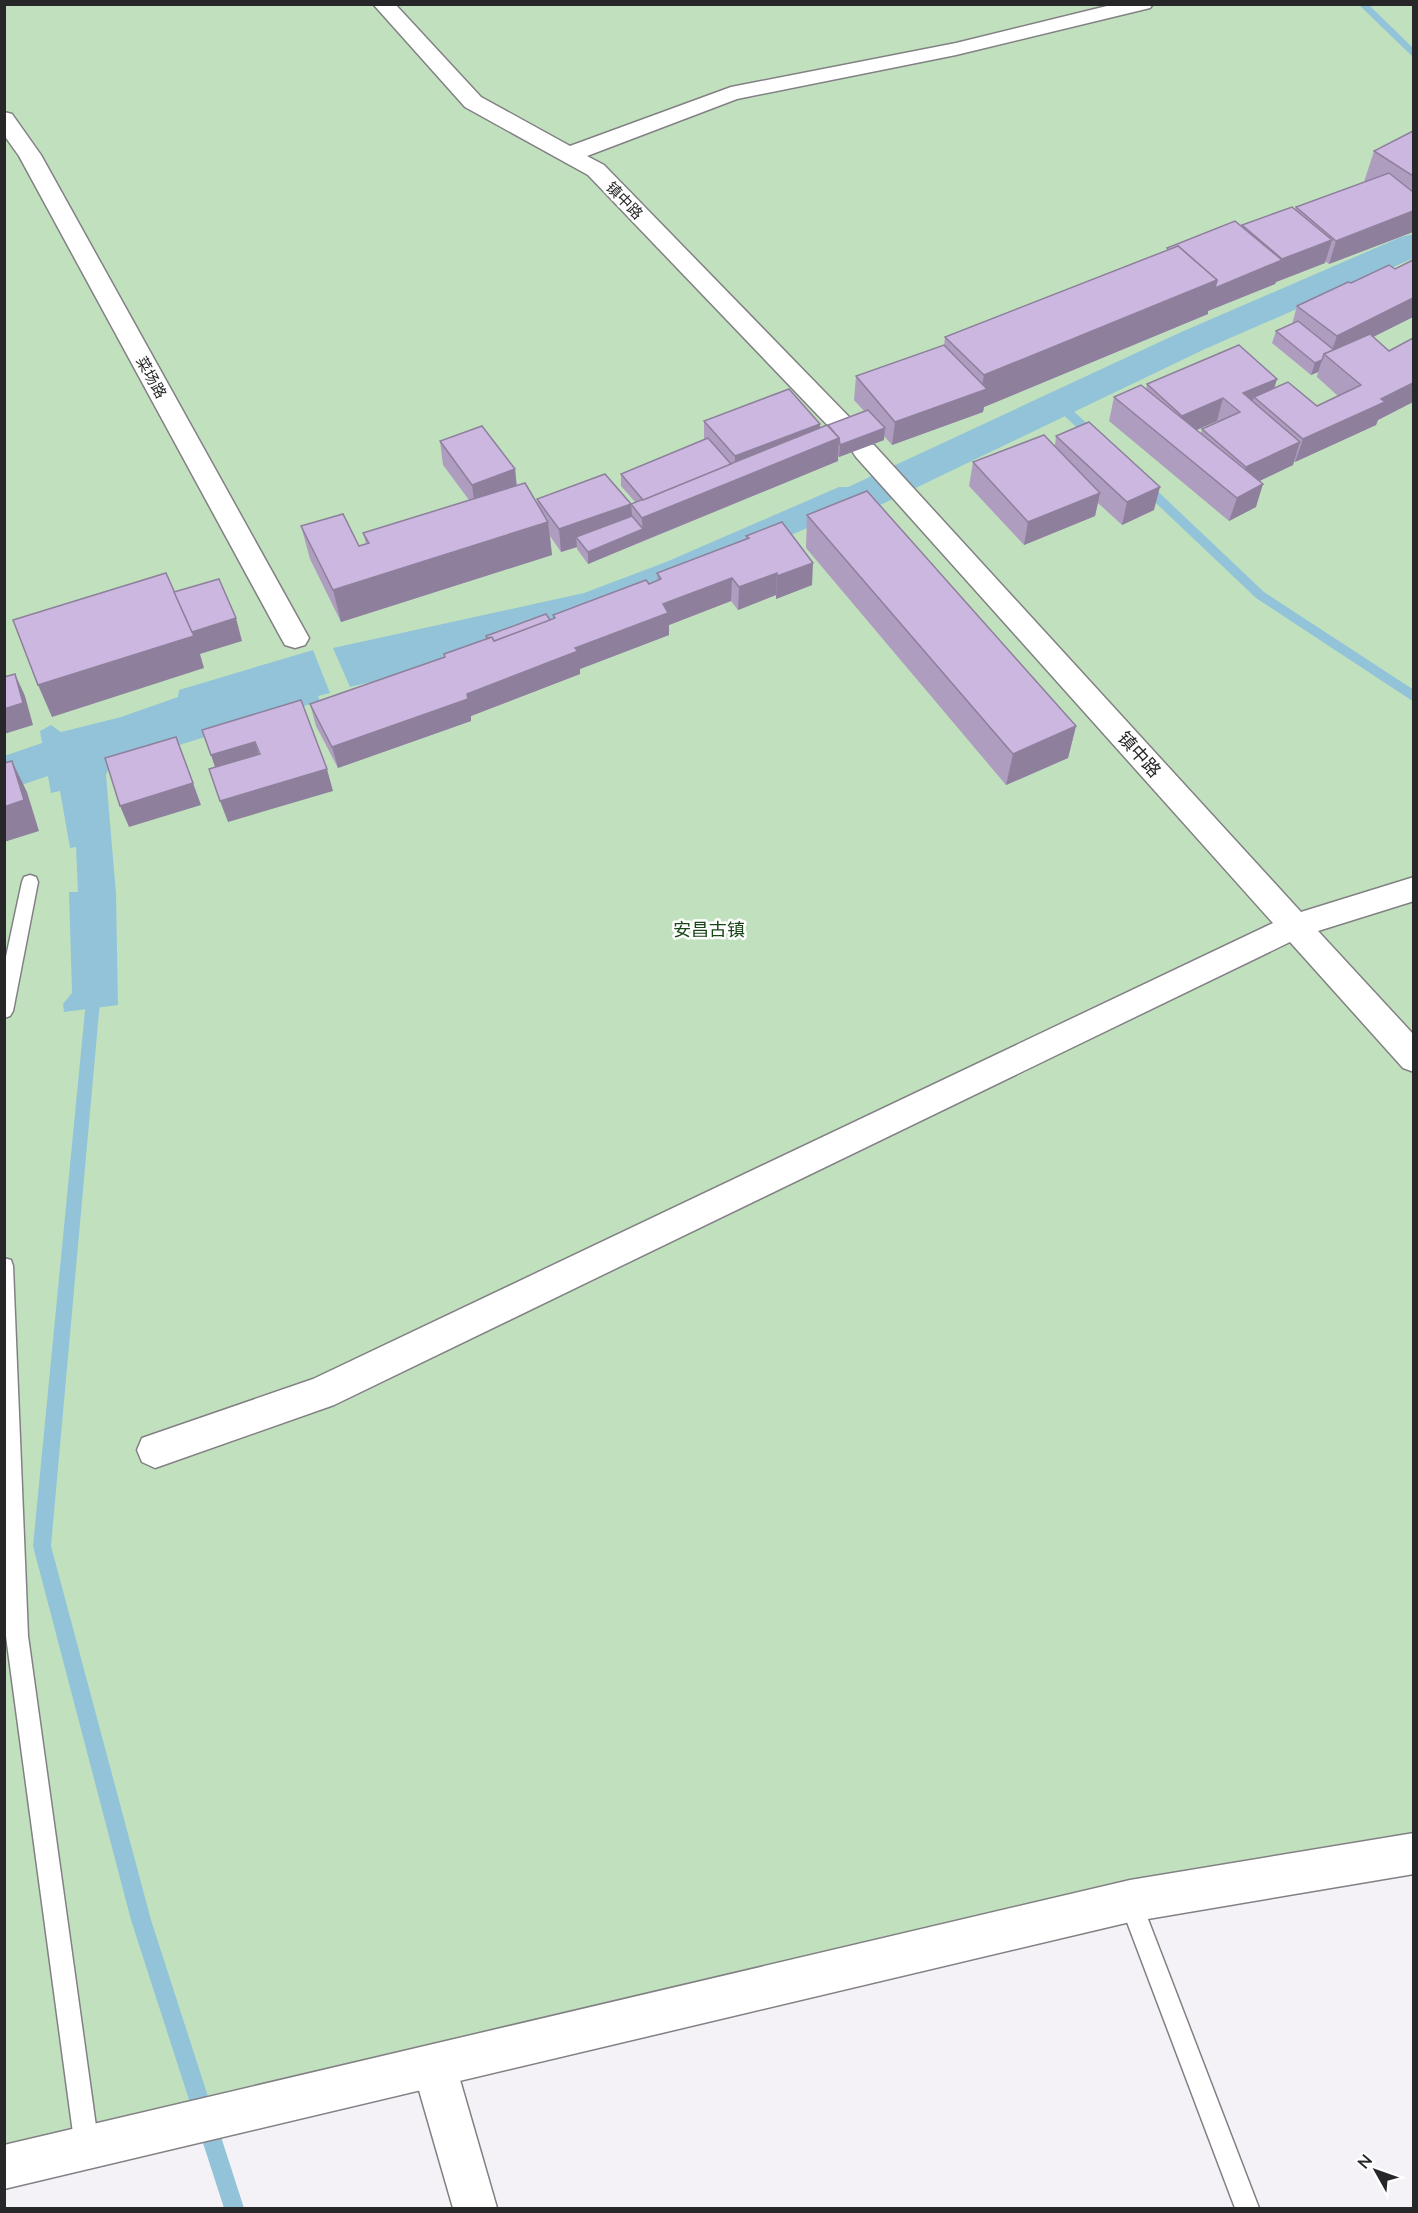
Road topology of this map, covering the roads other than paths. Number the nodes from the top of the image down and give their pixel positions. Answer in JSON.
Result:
{"nodes":[{"id":1,"x":383,"y":4,"type":"edge"},
{"id":2,"x":1143,"y":4,"type":"edge"},
{"id":3,"x":4,"y":119,"type":"edge"},
{"id":4,"x":568,"y":155,"type":"junction"},
{"id":5,"x":844,"y":427,"type":"edge"},
{"id":6,"x":866,"y":451,"type":"dead end"},
{"id":7,"x":295,"y":638,"type":"dead end"},
{"id":8,"x":30,"y":882,"type":"dead end"},
{"id":9,"x":1413,"y":889,"type":"edge"},
{"id":10,"x":1295,"y":926,"type":"junction"},
{"id":11,"x":4,"y":1011,"type":"edge"},
{"id":12,"x":1413,"y":1058,"type":"edge"},
{"id":13,"x":4,"y":1266,"type":"edge"},
{"id":14,"x":155,"y":1450,"type":"dead end"},
{"id":15,"x":1413,"y":1853,"type":"edge"},
{"id":16,"x":1130,"y":1900,"type":"junction"},
{"id":17,"x":434,"y":2066,"type":"junction"},
{"id":18,"x":87,"y":2148,"type":"junction"},
{"id":19,"x":4,"y":2167,"type":"edge"},
{"id":20,"x":475,"y":2208,"type":"edge"},
{"id":21,"x":1247,"y":2208,"type":"edge"}],
"edges":[{"from":1,"to":4,"type":"street","name":"镇中路"},
{"from":2,"to":4,"type":"street"},
{"from":3,"to":7,"type":"street","name":"菜场路"},
{"from":4,"to":5,"type":"street","name":"镇中路"},
{"from":6,"to":10,"type":"street","name":"镇中路"},
{"from":8,"to":11,"type":"lane"},
{"from":9,"to":10,"type":"street"},
{"from":10,"to":12,"type":"street","name":"镇中路"},
{"from":10,"to":14,"type":"street"},
{"from":13,"to":18,"type":"lane"},
{"from":15,"to":16,"type":"street"},
{"from":16,"to":17,"type":"street"},
{"from":16,"to":21,"type":"lane"},
{"from":17,"to":18,"type":"street"},
{"from":17,"to":20,"type":"street"},
{"from":18,"to":19,"type":"street"}]}
